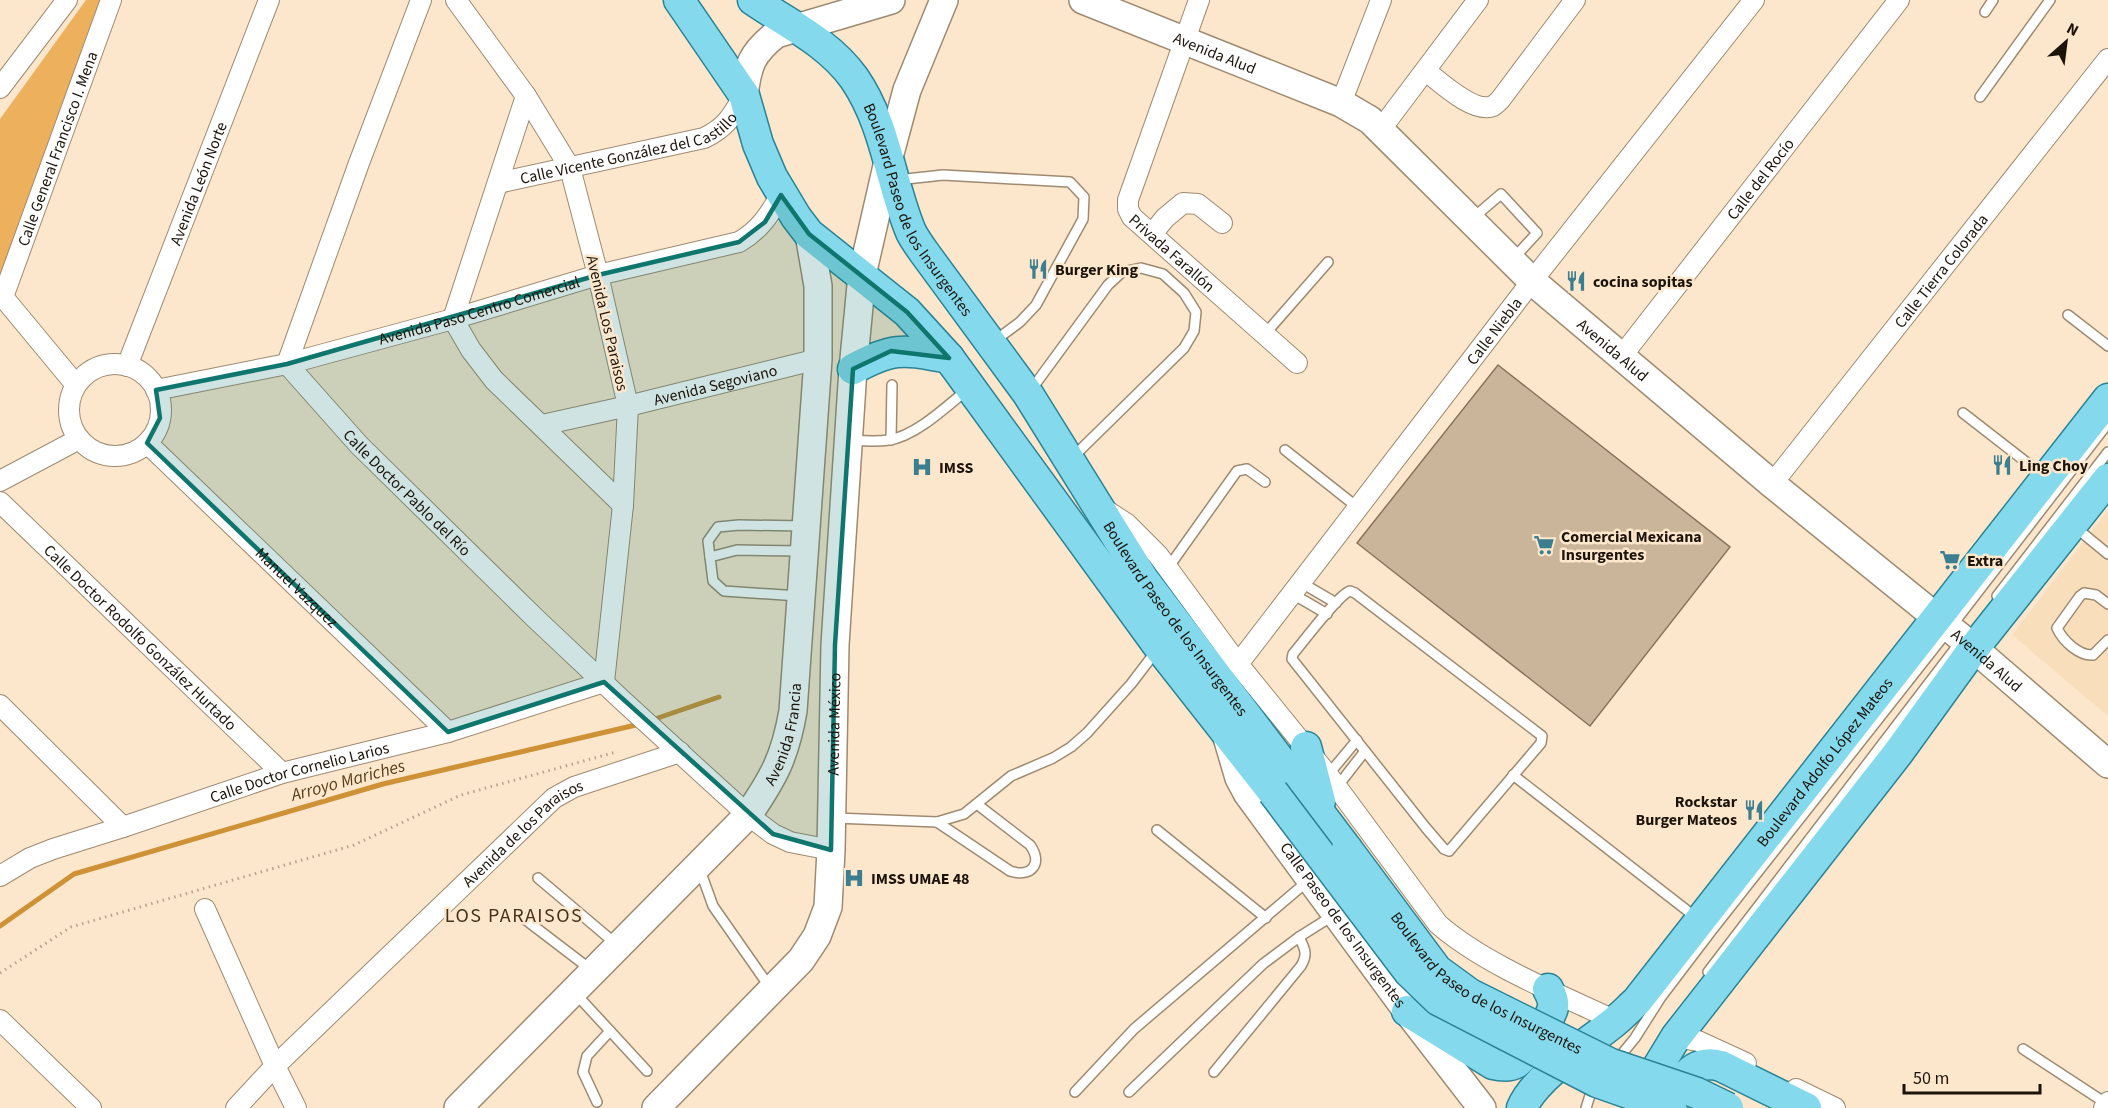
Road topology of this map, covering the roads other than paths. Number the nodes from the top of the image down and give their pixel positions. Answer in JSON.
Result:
{"nodes":[{"id":1,"x":67,"y":0,"type":"edge"},
{"id":2,"x":111,"y":0,"type":"edge"},
{"id":3,"x":269,"y":0,"type":"edge"},
{"id":4,"x":422,"y":0,"type":"edge"},
{"id":5,"x":456,"y":0,"type":"edge"},
{"id":6,"x":679,"y":0,"type":"edge"},
{"id":7,"x":753,"y":0,"type":"edge"},
{"id":8,"x":891,"y":0,"type":"edge"},
{"id":9,"x":944,"y":0,"type":"edge"},
{"id":10,"x":1083,"y":0,"type":"edge"},
{"id":11,"x":1199,"y":0,"type":"edge"},
{"id":12,"x":1381,"y":0,"type":"edge"},
{"id":13,"x":1478,"y":0,"type":"edge"},
{"id":14,"x":1575,"y":0,"type":"edge"},
{"id":15,"x":1754,"y":0,"type":"edge"},
{"id":16,"x":1899,"y":0,"type":"edge"},
{"id":17,"x":1993,"y":0,"type":"edge"},
{"id":18,"x":2050,"y":0,"type":"edge"},
{"id":19,"x":1985,"y":12,"type":"dead end"},
{"id":20,"x":798,"y":27,"type":"junction"},
{"id":21,"x":1184,"y":41,"type":"junction"},
{"id":22,"x":2108,"y":59,"type":"edge"},
{"id":23,"x":1426,"y":70,"type":"junction"},
{"id":24,"x":0,"y":88,"type":"edge"},
{"id":25,"x":744,"y":94,"type":"junction"},
{"id":26,"x":526,"y":96,"type":"junction"},
{"id":27,"x":1980,"y":97,"type":"dead end"},
{"id":28,"x":1341,"y":103,"type":"junction"},
{"id":29,"x":1381,"y":129,"type":"junction"},
{"id":30,"x":570,"y":168,"type":"junction"},
{"id":31,"x":892,"y":169,"type":"junction"},
{"id":32,"x":498,"y":183,"type":"junction"},
{"id":33,"x":781,"y":195,"type":"junction"},
{"id":34,"x":1471,"y":220,"type":"junction"},
{"id":35,"x":1222,"y":223,"type":"dead end"},
{"id":36,"x":809,"y":234,"type":"junction"},
{"id":37,"x":1152,"y":234,"type":"junction"},
{"id":38,"x":1511,"y":260,"type":"junction"},
{"id":39,"x":1328,"y":262,"type":"dead end"},
{"id":40,"x":862,"y":274,"type":"junction"},
{"id":41,"x":598,"y":275,"type":"junction"},
{"id":42,"x":1532,"y":281,"type":"junction"},
{"id":43,"x":2,"y":298,"type":"edge"},
{"id":44,"x":2068,"y":315,"type":"dead end"},
{"id":45,"x":453,"y":319,"type":"junction"},
{"id":46,"x":1265,"y":334,"type":"junction"},
{"id":47,"x":990,"y":343,"type":"junction"},
{"id":48,"x":2108,"y":346,"type":"edge"},
{"id":49,"x":1621,"y":357,"type":"junction"},
{"id":50,"x":950,"y":358,"type":"junction"},
{"id":51,"x":818,"y":359,"type":"junction"},
{"id":52,"x":1297,"y":363,"type":"dead end"},
{"id":53,"x":287,"y":364,"type":"junction"},
{"id":54,"x":127,"y":366,"type":"junction"},
{"id":55,"x":853,"y":369,"type":"junction"},
{"id":56,"x":76,"y":385,"type":"junction"},
{"id":57,"x":892,"y":385,"type":"dead end"},
{"id":58,"x":970,"y":386,"type":"junction"},
{"id":59,"x":156,"y":390,"type":"junction"},
{"id":60,"x":1028,"y":394,"type":"junction"},
{"id":61,"x":2108,"y":399,"type":"edge"},
{"id":62,"x":628,"y":406,"type":"junction"},
{"id":63,"x":1964,"y":413,"type":"dead end"},
{"id":64,"x":2108,"y":423,"type":"edge"},
{"id":65,"x":542,"y":425,"type":"junction"},
{"id":66,"x":79,"y":440,"type":"junction"},
{"id":67,"x":849,"y":440,"type":"junction"},
{"id":68,"x":891,"y":440,"type":"junction"},
{"id":69,"x":147,"y":443,"type":"junction"},
{"id":70,"x":1285,"y":450,"type":"dead end"},
{"id":71,"x":2108,"y":452,"type":"edge"},
{"id":72,"x":1069,"y":461,"type":"junction"},
{"id":73,"x":2047,"y":477,"type":"junction"},
{"id":74,"x":2108,"y":479,"type":"edge"},
{"id":75,"x":0,"y":481,"type":"edge"},
{"id":76,"x":1265,"y":482,"type":"dead end"},
{"id":77,"x":1772,"y":484,"type":"junction"},
{"id":78,"x":0,"y":502,"type":"edge"},
{"id":79,"x":1094,"y":502,"type":"junction"},
{"id":80,"x":623,"y":506,"type":"junction"},
{"id":81,"x":1357,"y":507,"type":"junction"},
{"id":82,"x":2073,"y":525,"type":"junction"},
{"id":83,"x":806,"y":539,"type":"junction"},
{"id":84,"x":2108,"y":554,"type":"edge"},
{"id":85,"x":710,"y":557,"type":"junction"},
{"id":86,"x":1168,"y":568,"type":"junction"},
{"id":87,"x":1295,"y":587,"type":"junction"},
{"id":88,"x":801,"y":596,"type":"junction"},
{"id":89,"x":1992,"y":601,"type":"dead end"},
{"id":90,"x":1336,"y":603,"type":"junction"},
{"id":91,"x":2108,"y":604,"type":"edge"},
{"id":92,"x":1327,"y":614,"type":"junction"},
{"id":93,"x":1959,"y":632,"type":"junction"},
{"id":94,"x":2108,"y":640,"type":"edge"},
{"id":95,"x":1160,"y":647,"type":"junction"},
{"id":96,"x":1238,"y":664,"type":"junction"},
{"id":97,"x":604,"y":682,"type":"junction"},
{"id":98,"x":0,"y":705,"type":"edge"},
{"id":99,"x":1225,"y":730,"type":"junction"},
{"id":100,"x":448,"y":732,"type":"junction"},
{"id":101,"x":1357,"y":740,"type":"junction"},
{"id":102,"x":1306,"y":747,"type":"junction"},
{"id":103,"x":1365,"y":751,"type":"junction"},
{"id":104,"x":680,"y":752,"type":"junction"},
{"id":105,"x":2108,"y":764,"type":"edge"},
{"id":106,"x":282,"y":773,"type":"junction"},
{"id":107,"x":1513,"y":775,"type":"junction"},
{"id":108,"x":1332,"y":781,"type":"junction"},
{"id":109,"x":978,"y":805,"type":"junction"},
{"id":110,"x":748,"y":815,"type":"junction"},
{"id":111,"x":832,"y":818,"type":"junction"},
{"id":112,"x":1326,"y":818,"type":"junction"},
{"id":113,"x":937,"y":822,"type":"junction"},
{"id":114,"x":123,"y":827,"type":"junction"},
{"id":115,"x":1158,"y":830,"type":"dead end"},
{"id":116,"x":831,"y":850,"type":"junction"},
{"id":117,"x":699,"y":865,"type":"junction"},
{"id":118,"x":0,"y":876,"type":"edge"},
{"id":119,"x":538,"y":878,"type":"dead end"},
{"id":120,"x":1311,"y":878,"type":"junction"},
{"id":121,"x":205,"y":909,"type":"dead end"},
{"id":122,"x":518,"y":914,"type":"dead end"},
{"id":123,"x":1336,"y":914,"type":"junction"},
{"id":124,"x":1266,"y":918,"type":"junction"},
{"id":125,"x":1700,"y":921,"type":"junction"},
{"id":126,"x":1299,"y":937,"type":"junction"},
{"id":127,"x":618,"y":946,"type":"junction"},
{"id":128,"x":593,"y":972,"type":"junction"},
{"id":129,"x":1702,"y":981,"type":"dead end"},
{"id":130,"x":775,"y":987,"type":"junction"},
{"id":131,"x":1548,"y":989,"type":"junction"},
{"id":132,"x":573,"y":991,"type":"junction"},
{"id":133,"x":1407,"y":1011,"type":"junction"},
{"id":134,"x":0,"y":1020,"type":"edge"},
{"id":135,"x":1616,"y":1021,"type":"junction"},
{"id":136,"x":610,"y":1031,"type":"junction"},
{"id":137,"x":1676,"y":1037,"type":"junction"},
{"id":138,"x":2023,"y":1049,"type":"dead end"},
{"id":139,"x":1642,"y":1063,"type":"dead end"},
{"id":140,"x":275,"y":1066,"type":"junction"},
{"id":141,"x":647,"y":1071,"type":"dead end"},
{"id":142,"x":1214,"y":1072,"type":"dead end"},
{"id":143,"x":1075,"y":1092,"type":"dead end"},
{"id":144,"x":1129,"y":1092,"type":"dead end"},
{"id":145,"x":597,"y":1102,"type":"dead end"},
{"id":146,"x":1625,"y":1104,"type":"edge"},
{"id":147,"x":2106,"y":1105,"type":"edge"},
{"id":148,"x":92,"y":1108,"type":"edge"},
{"id":149,"x":236,"y":1108,"type":"edge"},
{"id":150,"x":296,"y":1108,"type":"edge"},
{"id":151,"x":458,"y":1108,"type":"edge"},
{"id":152,"x":656,"y":1108,"type":"edge"},
{"id":153,"x":1482,"y":1108,"type":"edge"},
{"id":154,"x":1522,"y":1108,"type":"edge"},
{"id":155,"x":1586,"y":1108,"type":"edge"},
{"id":156,"x":1672,"y":1108,"type":"edge"},
{"id":157,"x":1728,"y":1108,"type":"edge"},
{"id":158,"x":1806,"y":1108,"type":"edge"},
{"id":159,"x":1835,"y":1108,"type":"edge"}],
"edges":[{"from":1,"to":24,"type":"street"},
{"from":2,"to":43,"type":"street","name":"Calle General Francisco I. Mena"},
{"from":3,"to":54,"type":"street","name":"Avenida León Norte"},
{"from":4,"to":53,"type":"street"},
{"from":5,"to":26,"type":"street","name":"Avenida Los Paraisos"},
{"from":6,"to":25,"type":"main road","name":"Boulevard Paseo de los Insurgentes"},
{"from":7,"to":20,"type":"main road","name":"Boulevard Paseo de los Insurgentes"},
{"from":8,"to":20,"type":"street"},
{"from":9,"to":31,"type":"street","name":"Avenida México"},
{"from":10,"to":21,"type":"street","name":"Avenida Alud"},
{"from":11,"to":21,"type":"street","name":"Privada Farallón"},
{"from":12,"to":28,"type":"street"},
{"from":13,"to":23,"type":"street"},
{"from":14,"to":23,"type":"street"},
{"from":15,"to":42,"type":"street","name":"Calle Niebla"},
{"from":16,"to":49,"type":"street","name":"Calle del Rocío"},
{"from":17,"to":19,"type":"lane"},
{"from":18,"to":27,"type":"lane"},
{"from":20,"to":25,"type":"street"},
{"from":20,"to":31,"type":"main road","name":"Boulevard Paseo de los Insurgentes"},
{"from":21,"to":28,"type":"street","name":"Avenida Alud"},
{"from":21,"to":37,"type":"street","name":"Privada Farallón"},
{"from":22,"to":77,"type":"street","name":"Calle Tierra Colorada"},
{"from":23,"to":29,"type":"street"},
{"from":25,"to":30,"type":"street","name":"Calle Vicente González del Castillo"},
{"from":25,"to":33,"type":"main road","name":"Boulevard Paseo de los Insurgentes"},
{"from":26,"to":30,"type":"street","name":"Avenida Los Paraisos"},
{"from":26,"to":32,"type":"street"},
{"from":28,"to":29,"type":"street","name":"Avenida Alud"},
{"from":29,"to":34,"type":"street","name":"Avenida Alud"},
{"from":30,"to":32,"type":"street","name":"Calle Vicente González del Castillo"},
{"from":30,"to":41,"type":"street","name":"Avenida Los Paraisos"},
{"from":31,"to":40,"type":"street","name":"Avenida México"},
{"from":31,"to":47,"type":"main road","name":"Boulevard Paseo de los Insurgentes"},
{"from":31,"to":47,"type":"lane"},
{"from":32,"to":45,"type":"street"},
{"from":33,"to":36,"type":"main road","name":"Boulevard Paseo de los Insurgentes"},
{"from":33,"to":41,"type":"street","name":"Avenida Paso Centro Comercial"},
{"from":34,"to":38,"type":"street","name":"Avenida Alud"},
{"from":34,"to":38,"type":"lane"},
{"from":35,"to":37,"type":"street"},
{"from":36,"to":40,"type":"main road","name":"Boulevard Paseo de los Insurgentes"},
{"from":36,"to":51,"type":"street","name":"Avenida Francia"},
{"from":37,"to":46,"type":"street","name":"Privada Farallón"},
{"from":38,"to":42,"type":"street","name":"Avenida Alud"},
{"from":39,"to":46,"type":"lane"},
{"from":40,"to":50,"type":"main road","name":"Boulevard Paseo de los Insurgentes"},
{"from":40,"to":55,"type":"street","name":"Avenida México"},
{"from":41,"to":45,"type":"street","name":"Avenida Paso Centro Comercial"},
{"from":41,"to":62,"type":"street","name":"Avenida Los Paraisos"},
{"from":42,"to":49,"type":"street","name":"Avenida Alud"},
{"from":42,"to":81,"type":"street","name":"Calle Niebla"},
{"from":43,"to":56,"type":"street"},
{"from":44,"to":48,"type":"lane"},
{"from":45,"to":53,"type":"street","name":"Avenida Paso Centro Comercial"},
{"from":45,"to":65,"type":"street"},
{"from":46,"to":52,"type":"street","name":"Privada Farallón"},
{"from":47,"to":60,"type":"main road","name":"Boulevard Paseo de los Insurgentes"},
{"from":49,"to":77,"type":"street","name":"Avenida Alud"},
{"from":50,"to":55,"type":"main road"},
{"from":50,"to":58,"type":"main road","name":"Boulevard Paseo de los Insurgentes"},
{"from":51,"to":62,"type":"street","name":"Avenida Segoviano"},
{"from":51,"to":83,"type":"street","name":"Avenida Francia"},
{"from":53,"to":59,"type":"street","name":"Avenida Paso Centro Comercial"},
{"from":53,"to":97,"type":"street","name":"Calle Doctor Pablo del Río"},
{"from":54,"to":56,"type":"street"},
{"from":54,"to":59,"type":"street"},
{"from":55,"to":67,"type":"street","name":"Avenida México"},
{"from":56,"to":66,"type":"street"},
{"from":57,"to":68,"type":"lane"},
{"from":58,"to":68,"type":"lane"},
{"from":58,"to":95,"type":"main road","name":"Boulevard Paseo de los Insurgentes"},
{"from":59,"to":69,"type":"street"},
{"from":60,"to":72,"type":"main road","name":"Boulevard Paseo de los Insurgentes"},
{"from":60,"to":72,"type":"lane"},
{"from":61,"to":73,"type":"main road","name":"Boulevard Adolfo López Mateos"},
{"from":62,"to":65,"type":"street","name":"Avenida Segoviano"},
{"from":62,"to":80,"type":"street","name":"Avenida Los Paraisos"},
{"from":63,"to":73,"type":"lane"},
{"from":64,"to":93,"type":"lane"},
{"from":65,"to":80,"type":"street"},
{"from":66,"to":69,"type":"street"},
{"from":66,"to":75,"type":"street"},
{"from":67,"to":68,"type":"lane"},
{"from":67,"to":111,"type":"street","name":"Avenida México"},
{"from":69,"to":100,"type":"street","name":"Manuel Vazquez"},
{"from":70,"to":81,"type":"lane"},
{"from":71,"to":89,"type":"lane"},
{"from":72,"to":79,"type":"main road","name":"Boulevard Paseo de los Insurgentes"},
{"from":73,"to":93,"type":"main road","name":"Boulevard Adolfo López Mateos"},
{"from":74,"to":82,"type":"main road","name":"Boulevard Adolfo López Mateos"},
{"from":76,"to":86,"type":"lane"},
{"from":77,"to":93,"type":"street","name":"Avenida Alud"},
{"from":78,"to":106,"type":"street","name":"Calle Doctor Rodolfo González Hurtado"},
{"from":79,"to":86,"type":"street"},
{"from":79,"to":112,"type":"main road","name":"Boulevard Paseo de los Insurgentes"},
{"from":80,"to":97,"type":"street","name":"Avenida Los Paraisos"},
{"from":81,"to":87,"type":"street","name":"Calle Niebla"},
{"from":82,"to":84,"type":"lane"},
{"from":82,"to":93,"type":"main road","name":"Boulevard Adolfo López Mateos"},
{"from":83,"to":85,"type":"lane"},
{"from":83,"to":85,"type":"lane"},
{"from":83,"to":88,"type":"street","name":"Avenida Francia"},
{"from":85,"to":88,"type":"lane"},
{"from":86,"to":96,"type":"street"},
{"from":87,"to":90,"type":"lane"},
{"from":87,"to":92,"type":"lane"},
{"from":87,"to":96,"type":"street","name":"Calle Niebla"},
{"from":88,"to":110,"type":"street","name":"Avenida Francia"},
{"from":90,"to":92,"type":"lane"},
{"from":90,"to":107,"type":"lane"},
{"from":91,"to":94,"type":"lane"},
{"from":92,"to":101,"type":"lane"},
{"from":93,"to":105,"type":"street","name":"Avenida Alud"},
{"from":93,"to":125,"type":"main road","name":"Boulevard Adolfo López Mateos"},
{"from":93,"to":129,"type":"lane"},
{"from":93,"to":137,"type":"main road","name":"Boulevard Adolfo López Mateos"},
{"from":93,"to":155,"type":"lane"},
{"from":95,"to":99,"type":"main road","name":"Boulevard Paseo de los Insurgentes"},
{"from":95,"to":109,"type":"lane"},
{"from":96,"to":102,"type":"street"},
{"from":97,"to":100,"type":"street","name":"Calle Doctor Cornelio Larios"},
{"from":97,"to":104,"type":"street","name":"Calle Doctor Pablo del Río"},
{"from":98,"to":114,"type":"street"},
{"from":99,"to":120,"type":"street","name":"Calle Paseo de los Insurgentes"},
{"from":99,"to":156,"type":"main road","name":"Boulevard Paseo de los Insurgentes","bridge":true},
{"from":100,"to":106,"type":"street","name":"Calle Doctor Cornelio Larios"},
{"from":101,"to":103,"type":"lane"},
{"from":101,"to":108,"type":"lane"},
{"from":102,"to":108,"type":"street"},
{"from":102,"to":112,"type":"main road"},
{"from":103,"to":107,"type":"lane"},
{"from":103,"to":108,"type":"lane"},
{"from":104,"to":110,"type":"street","name":"Calle Doctor Pablo del Río"},
{"from":104,"to":140,"type":"street","name":"Avenida de los Paraisos"},
{"from":106,"to":114,"type":"street","name":"Calle Doctor Cornelio Larios"},
{"from":107,"to":125,"type":"lane"},
{"from":108,"to":131,"type":"street"},
{"from":109,"to":113,"type":"lane"},
{"from":109,"to":113,"type":"lane"},
{"from":110,"to":116,"type":"street","name":"Calle Doctor Pablo del Río"},
{"from":110,"to":117,"type":"street","name":"Avenida Francia"},
{"from":111,"to":113,"type":"lane"},
{"from":111,"to":116,"type":"street","name":"Avenida México"},
{"from":112,"to":157,"type":"main road","name":"Boulevard Paseo de los Insurgentes","bridge":true},
{"from":114,"to":118,"type":"street","name":"Calle Doctor Cornelio Larios"},
{"from":115,"to":124,"type":"lane"},
{"from":116,"to":130,"type":"street","name":"Avenida México"},
{"from":117,"to":127,"type":"street","name":"Avenida Francia"},
{"from":117,"to":130,"type":"lane"},
{"from":119,"to":127,"type":"lane"},
{"from":120,"to":123,"type":"street","name":"Calle Paseo de los Insurgentes"},
{"from":120,"to":124,"type":"lane"},
{"from":121,"to":140,"type":"street"},
{"from":122,"to":128,"type":"lane"},
{"from":123,"to":126,"type":"lane"},
{"from":123,"to":133,"type":"street","name":"Calle Paseo de los Insurgentes"},
{"from":124,"to":143,"type":"lane"},
{"from":125,"to":135,"type":"main road","name":"Boulevard Adolfo López Mateos"},
{"from":126,"to":142,"type":"lane"},
{"from":126,"to":144,"type":"lane"},
{"from":127,"to":128,"type":"street","name":"Avenida Francia"},
{"from":128,"to":132,"type":"street","name":"Avenida Francia"},
{"from":130,"to":152,"type":"street","name":"Avenida México"},
{"from":131,"to":133,"type":"main road"},
{"from":131,"to":135,"type":"street"},
{"from":132,"to":136,"type":"lane"},
{"from":132,"to":151,"type":"street","name":"Avenida Francia"},
{"from":133,"to":153,"type":"street","name":"Calle Paseo de los Insurgentes"},
{"from":134,"to":148,"type":"street"},
{"from":135,"to":154,"type":"main road","name":"Boulevard Adolfo López Mateos"},
{"from":136,"to":141,"type":"lane"},
{"from":136,"to":145,"type":"lane"},
{"from":137,"to":146,"type":"main road","name":"Boulevard Adolfo López Mateos"},
{"from":137,"to":159,"type":"street"},
{"from":138,"to":147,"type":"lane"},
{"from":139,"to":146,"type":"lane"},
{"from":140,"to":149,"type":"street","name":"Avenida de los Paraisos"},
{"from":140,"to":150,"type":"street"},
{"from":156,"to":158,"type":"main road"}]}
